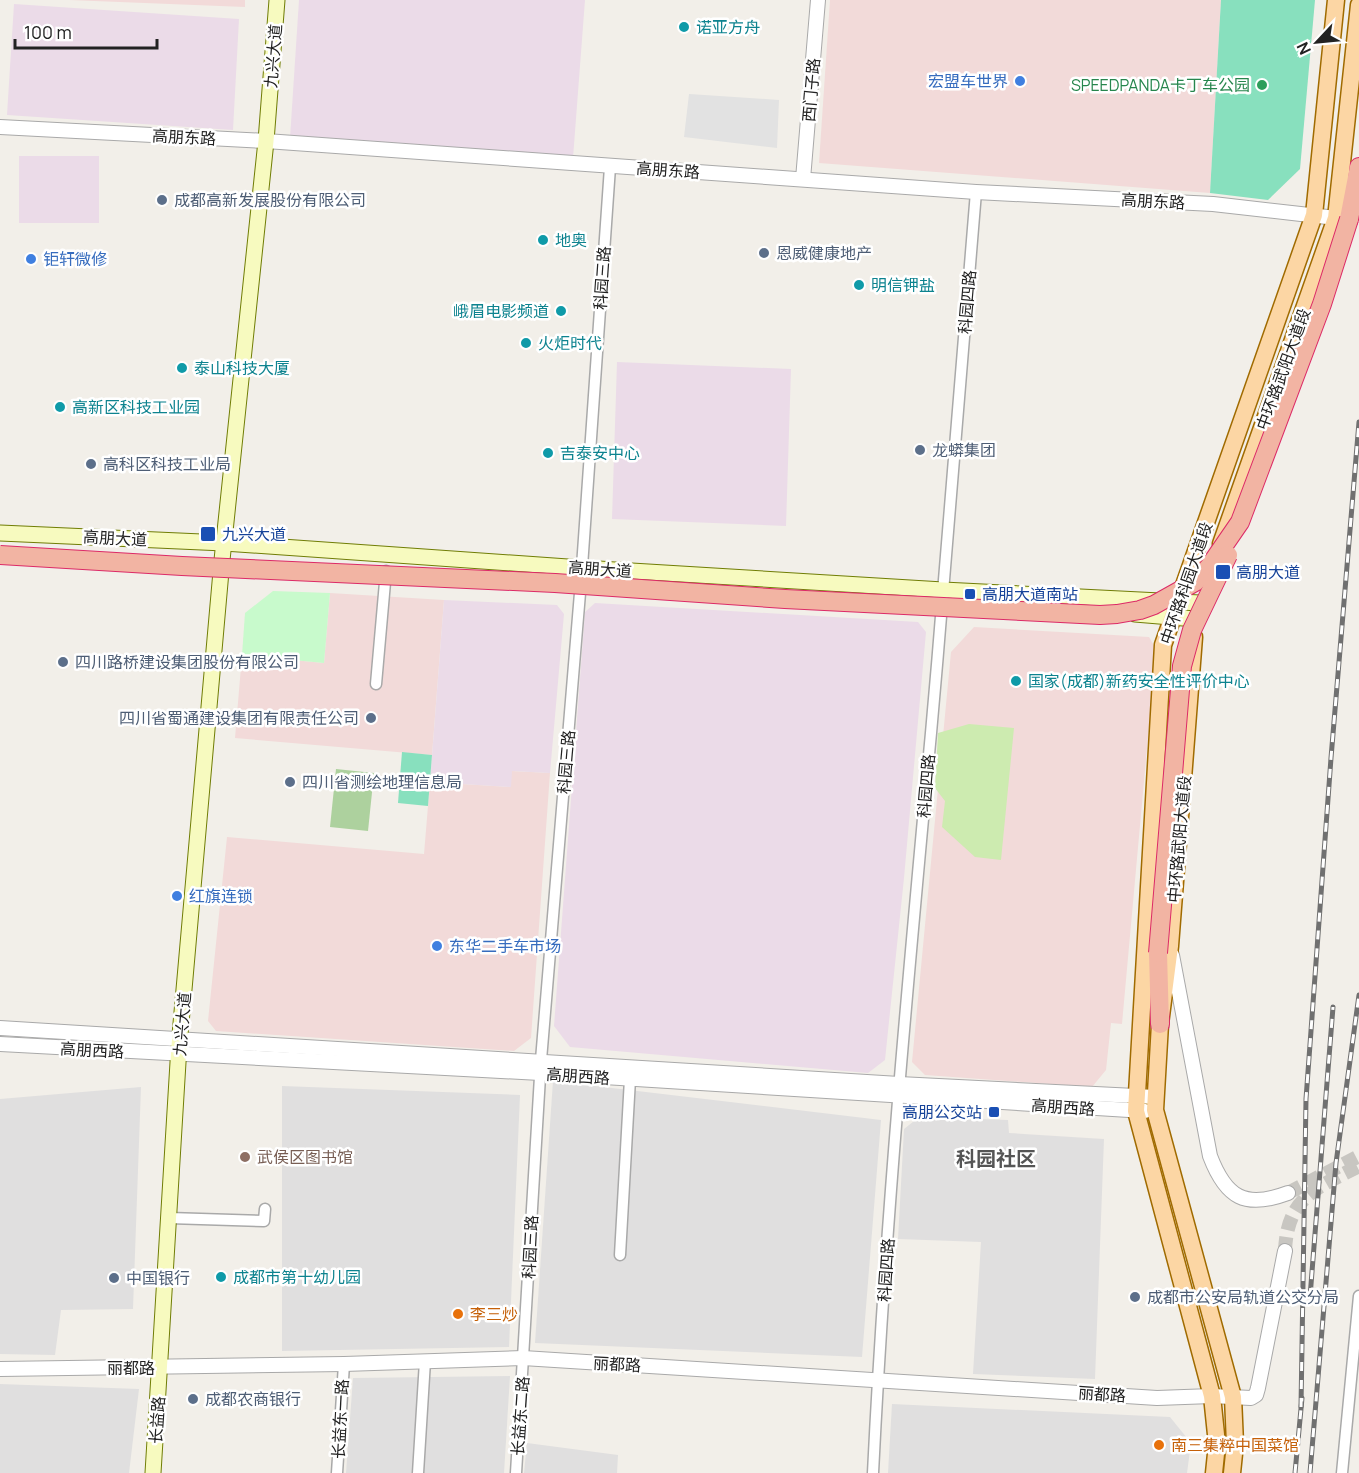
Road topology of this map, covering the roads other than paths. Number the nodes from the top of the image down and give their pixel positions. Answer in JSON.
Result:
{"nodes":[{"id":1,"x":277,"y":0,"type":"edge"},
{"id":2,"x":818,"y":0,"type":"edge"},
{"id":3,"x":1336,"y":0,"type":"edge"},
{"id":4,"x":1359,"y":5,"type":"edge"},
{"id":5,"x":0,"y":128,"type":"edge"},
{"id":6,"x":266,"y":141,"type":"junction"},
{"id":7,"x":610,"y":167,"type":"junction"},
{"id":8,"x":1359,"y":167,"type":"edge"},
{"id":9,"x":803,"y":179,"type":"junction"},
{"id":10,"x":976,"y":192,"type":"junction"},
{"id":11,"x":1314,"y":215,"type":"junction"},
{"id":12,"x":1336,"y":218,"type":"junction"},
{"id":13,"x":1240,"y":522,"type":"junction"},
{"id":14,"x":0,"y":533,"type":"edge"},
{"id":15,"x":224,"y":543,"type":"junction"},
{"id":16,"x":0,"y":548,"type":"edge"},
{"id":17,"x":0,"y":555,"type":"edge"},
{"id":18,"x":222,"y":560,"type":"junction"},
{"id":19,"x":182,"y":566,"type":"junction"},
{"id":20,"x":386,"y":570,"type":"junction"},
{"id":21,"x":581,"y":574,"type":"junction"},
{"id":22,"x":943,"y":597,"type":"junction"},
{"id":23,"x":1200,"y":603,"type":"junction"},
{"id":24,"x":1177,"y":609,"type":"junction"},
{"id":25,"x":1195,"y":619,"type":"junction"},
{"id":26,"x":376,"y":684,"type":"dead end"},
{"id":27,"x":1164,"y":950,"type":"junction"},
{"id":28,"x":1160,"y":1024,"type":"joint"},
{"id":29,"x":0,"y":1028,"type":"edge"},
{"id":30,"x":180,"y":1038,"type":"junction"},
{"id":31,"x":0,"y":1044,"type":"edge"},
{"id":32,"x":179,"y":1055,"type":"junction"},
{"id":33,"x":540,"y":1067,"type":"junction"},
{"id":34,"x":630,"y":1079,"type":"junction"},
{"id":35,"x":898,"y":1090,"type":"junction"},
{"id":36,"x":1136,"y":1104,"type":"junction"},
{"id":37,"x":1155,"y":1104,"type":"junction"},
{"id":38,"x":1288,"y":1193,"type":"tunnel mouth"},
{"id":39,"x":265,"y":1209,"type":"dead end"},
{"id":40,"x":169,"y":1218,"type":"junction"},
{"id":41,"x":1285,"y":1251,"type":"tunnel mouth"},
{"id":42,"x":620,"y":1255,"type":"dead end"},
{"id":43,"x":1359,"y":1296,"type":"edge"},
{"id":44,"x":523,"y":1358,"type":"junction"},
{"id":45,"x":425,"y":1361,"type":"junction"},
{"id":46,"x":344,"y":1364,"type":"junction"},
{"id":47,"x":161,"y":1368,"type":"junction"},
{"id":48,"x":0,"y":1369,"type":"edge"},
{"id":49,"x":878,"y":1380,"type":"junction"},
{"id":50,"x":1212,"y":1396,"type":"junction"},
{"id":51,"x":1233,"y":1397,"type":"junction"},
{"id":52,"x":153,"y":1473,"type":"edge"},
{"id":53,"x":337,"y":1473,"type":"edge"},
{"id":54,"x":418,"y":1473,"type":"edge"},
{"id":55,"x":516,"y":1473,"type":"edge"},
{"id":56,"x":873,"y":1473,"type":"edge"},
{"id":57,"x":1214,"y":1473,"type":"edge"},
{"id":58,"x":1232,"y":1473,"type":"edge"},
{"id":59,"x":1342,"y":1473,"type":"edge"}],
"edges":[{"from":1,"to":6,"type":"main road","name":"九兴大道"},
{"from":2,"to":9,"type":"street","name":"西门子路"},
{"from":3,"to":11,"type":"main road","name":"中环路科园大道段"},
{"from":4,"to":12,"type":"main road","name":"中环路武阳大道段"},
{"from":5,"to":6,"type":"street","name":"高朋东路"},
{"from":6,"to":7,"type":"street","name":"高朋东路"},
{"from":6,"to":15,"type":"main road","name":"九兴大道"},
{"from":7,"to":9,"type":"street","name":"高朋东路"},
{"from":7,"to":21,"type":"street","name":"科园三路"},
{"from":8,"to":13,"type":"highway","bridge":true},
{"from":9,"to":10,"type":"street","name":"高朋东路"},
{"from":10,"to":11,"type":"street","name":"高朋东路"},
{"from":10,"to":22,"type":"street","name":"科园四路"},
{"from":11,"to":12,"type":"street","name":"高朋东路"},
{"from":11,"to":24,"type":"main road","name":"中环路科园大道段"},
{"from":12,"to":23,"type":"main road","name":"中环路武阳大道段"},
{"from":13,"to":19,"type":"highway","bridge":true},
{"from":13,"to":27,"type":"highway","bridge":true},
{"from":14,"to":15,"type":"main road","name":"高朋大道"},
{"from":15,"to":18,"type":"main road","name":"九兴大道"},
{"from":15,"to":21,"type":"main road","name":"高朋大道"},
{"from":16,"to":18,"type":"main road","name":"高朋大道"},
{"from":17,"to":19,"type":"highway","bridge":true},
{"from":18,"to":20,"type":"main road","name":"高朋大道"},
{"from":18,"to":30,"type":"main road","name":"九兴大道"},
{"from":19,"to":21,"type":"highway","bridge":true},
{"from":20,"to":21,"type":"main road","name":"高朋大道"},
{"from":20,"to":26,"type":"street"},
{"from":21,"to":22,"type":"main road","name":"高朋大道"},
{"from":21,"to":33,"type":"street","name":"科园三路"},
{"from":22,"to":24,"type":"main road","name":"高朋大道"},
{"from":22,"to":35,"type":"street","name":"科园四路"},
{"from":23,"to":24,"type":"main road","name":"高朋大道"},
{"from":23,"to":25,"type":"main road","name":"中环路武阳大道段"},
{"from":24,"to":25,"type":"main road","name":"高朋大道"},
{"from":24,"to":36,"type":"main road","name":"中环路科园大道段"},
{"from":25,"to":27,"type":"main road","name":"中环路武阳大道段"},
{"from":27,"to":28,"type":"highway"},
{"from":27,"to":38,"type":"street"},
{"from":28,"to":37,"type":"main road"},
{"from":29,"to":30,"type":"street","name":"高朋西路"},
{"from":30,"to":32,"type":"main road","name":"九兴大道"},
{"from":30,"to":33,"type":"street","name":"高朋西路"},
{"from":31,"to":32,"type":"street","name":"高朋西路"},
{"from":32,"to":33,"type":"street","name":"高朋西路"},
{"from":32,"to":40,"type":"main road","name":"九兴大道"},
{"from":33,"to":34,"type":"street","name":"高朋西路"},
{"from":33,"to":35,"type":"street","name":"高朋西路"},
{"from":33,"to":44,"type":"street","name":"科园三路"},
{"from":34,"to":35,"type":"street","name":"高朋西路"},
{"from":34,"to":42,"type":"street"},
{"from":35,"to":36,"type":"street","name":"高朋西路"},
{"from":35,"to":49,"type":"street","name":"科园四路"},
{"from":36,"to":37,"type":"street","name":"高朋西路"},
{"from":36,"to":50,"type":"main road"},
{"from":37,"to":51,"type":"main road"},
{"from":39,"to":40,"type":"street"},
{"from":40,"to":47,"type":"main road","name":"九兴大道"},
{"from":41,"to":51,"type":"street"},
{"from":43,"to":59,"type":"street"},
{"from":44,"to":45,"type":"street","name":"丽都路"},
{"from":44,"to":49,"type":"street","name":"丽都路"},
{"from":44,"to":55,"type":"street","name":"长益东二路"},
{"from":45,"to":46,"type":"street","name":"丽都路"},
{"from":45,"to":54,"type":"street"},
{"from":46,"to":47,"type":"street","name":"丽都路"},
{"from":46,"to":53,"type":"street","name":"长益东一路"},
{"from":47,"to":48,"type":"street","name":"丽都路"},
{"from":47,"to":52,"type":"main road","name":"长益路"},
{"from":49,"to":50,"type":"street","name":"丽都路"},
{"from":49,"to":56,"type":"street","name":"科园四路"},
{"from":50,"to":51,"type":"street","name":"丽都路"},
{"from":50,"to":57,"type":"main road"},
{"from":51,"to":58,"type":"main road"}]}
